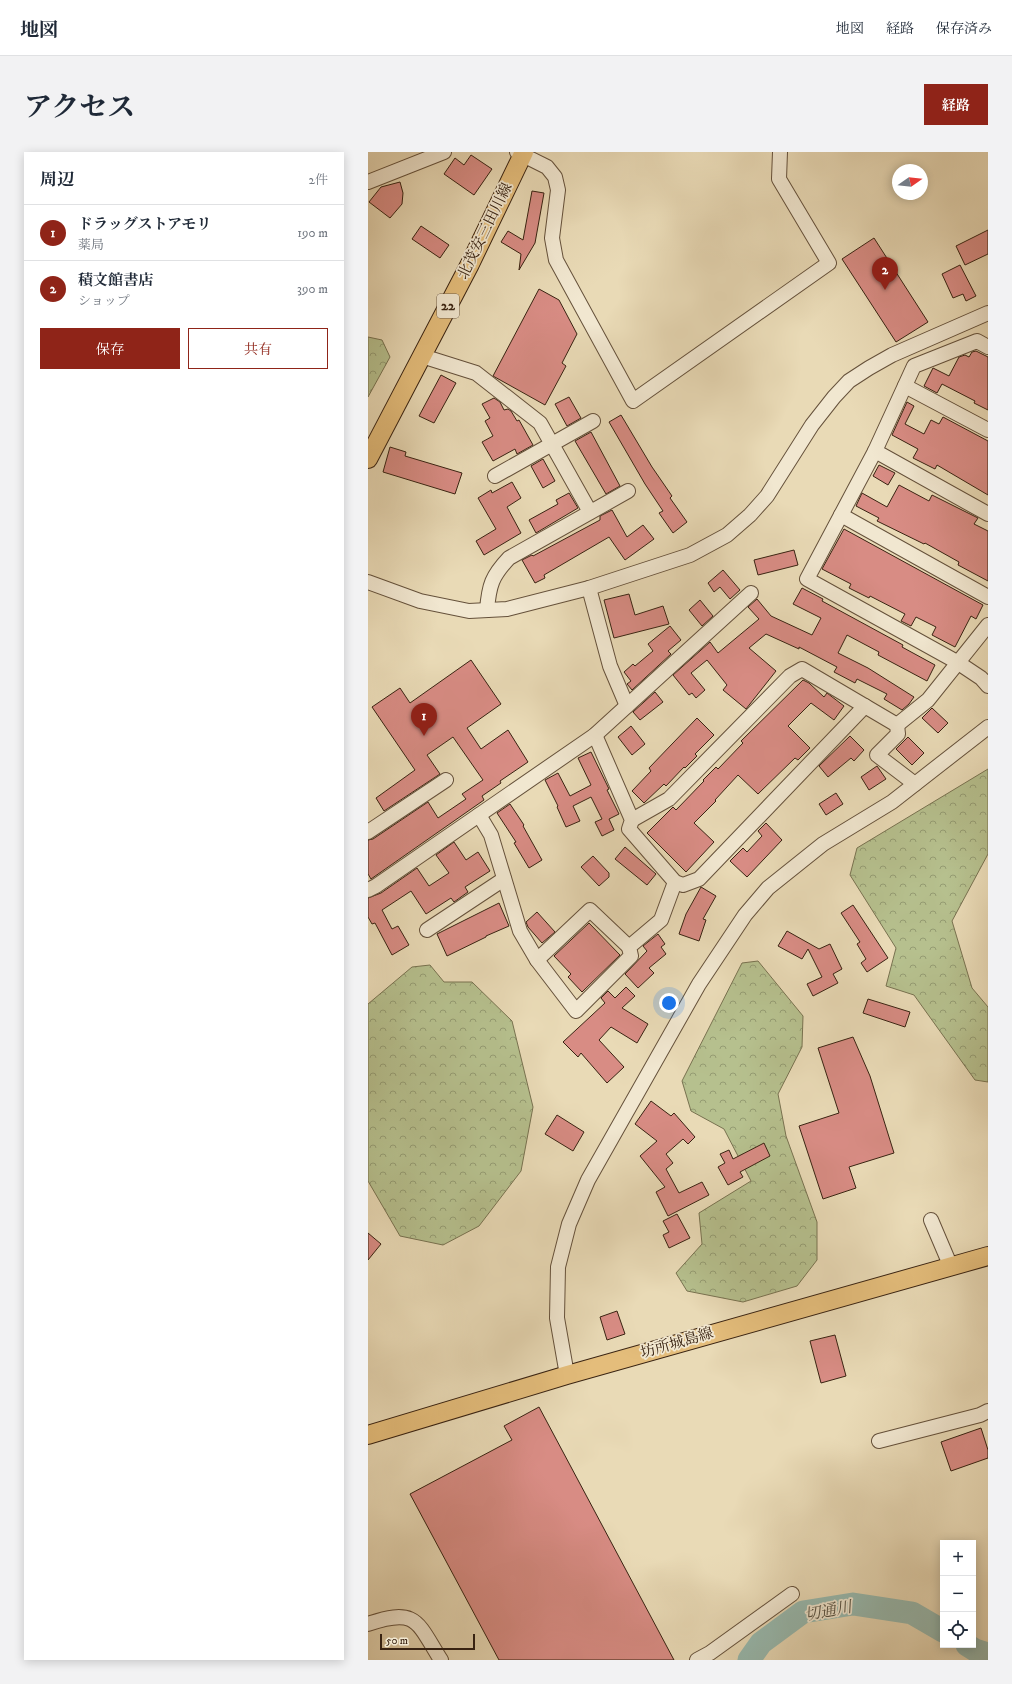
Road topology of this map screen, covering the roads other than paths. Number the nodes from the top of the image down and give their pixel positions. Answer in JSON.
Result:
{"nodes":[{"id":1,"x":444,"y":152,"type":"edge"},
{"id":2,"x":780,"y":152,"type":"edge"},
{"id":3,"x":522,"y":153,"type":"edge"},
{"id":4,"x":368,"y":182,"type":"edge"},
{"id":5,"x":988,"y":313,"type":"edge"},
{"id":6,"x":988,"y":347,"type":"edge"},
{"id":7,"x":422,"y":356,"type":"junction"},
{"id":8,"x":905,"y":386,"type":"junction"},
{"id":9,"x":593,"y":421,"type":"dead end"},
{"id":10,"x":988,"y":430,"type":"edge"},
{"id":11,"x":552,"y":444,"type":"junction"},
{"id":12,"x":875,"y":451,"type":"junction"},
{"id":13,"x":368,"y":459,"type":"edge"},
{"id":14,"x":495,"y":476,"type":"dead end"},
{"id":15,"x":628,"y":491,"type":"dead end"},
{"id":16,"x":590,"y":512,"type":"junction"},
{"id":17,"x":988,"y":514,"type":"edge"},
{"id":18,"x":841,"y":515,"type":"junction"},
{"id":19,"x":368,"y":582,"type":"edge"},
{"id":20,"x":589,"y":588,"type":"junction"},
{"id":21,"x":751,"y":593,"type":"dead end"},
{"id":22,"x":988,"y":597,"type":"edge"},
{"id":23,"x":487,"y":610,"type":"junction"},
{"id":24,"x":988,"y":625,"type":"edge"},
{"id":25,"x":958,"y":662,"type":"junction"},
{"id":26,"x":988,"y":686,"type":"edge"},
{"id":27,"x":627,"y":706,"type":"junction"},
{"id":28,"x":865,"y":706,"type":"junction"},
{"id":29,"x":897,"y":725,"type":"junction"},
{"id":30,"x":988,"y":727,"type":"edge"},
{"id":31,"x":595,"y":735,"type":"junction"},
{"id":32,"x":446,"y":780,"type":"dead end"},
{"id":33,"x":915,"y":784,"type":"junction"},
{"id":34,"x":479,"y":815,"type":"junction"},
{"id":35,"x":632,"y":820,"type":"junction"},
{"id":36,"x":368,"y":832,"type":"edge"},
{"id":37,"x":504,"y":879,"type":"junction"},
{"id":38,"x":675,"y":882,"type":"junction"},
{"id":39,"x":368,"y":890,"type":"edge"},
{"id":40,"x":427,"y":930,"type":"dead end"},
{"id":41,"x":629,"y":947,"type":"junction"},
{"id":42,"x":537,"y":960,"type":"junction"},
{"id":43,"x":931,"y":1220,"type":"dead end"},
{"id":44,"x":988,"y":1256,"type":"edge"},
{"id":45,"x":951,"y":1266,"type":"junction"},
{"id":46,"x":567,"y":1375,"type":"junction"},
{"id":47,"x":988,"y":1411,"type":"edge"},
{"id":48,"x":368,"y":1435,"type":"edge"},
{"id":49,"x":880,"y":1441,"type":"dead end"},
{"id":50,"x":792,"y":1594,"type":"dead end"},
{"id":51,"x":368,"y":1624,"type":"edge"},
{"id":52,"x":441,"y":1660,"type":"edge"},
{"id":53,"x":697,"y":1660,"type":"edge"}],
"edges":[{"from":1,"to":4,"type":"street"},
{"from":2,"to":3,"type":"street"},
{"from":3,"to":7,"type":"main road","name":"北茂安三田川線","number":"22"},
{"from":5,"to":20,"type":"street"},
{"from":6,"to":8,"type":"street"},
{"from":7,"to":11,"type":"street"},
{"from":7,"to":13,"type":"main road","name":"北茂安三田川線","number":"22"},
{"from":8,"to":10,"type":"street"},
{"from":8,"to":12,"type":"street"},
{"from":9,"to":11,"type":"street"},
{"from":11,"to":14,"type":"street"},
{"from":11,"to":16,"type":"street"},
{"from":12,"to":17,"type":"street"},
{"from":12,"to":18,"type":"street"},
{"from":15,"to":16,"type":"street"},
{"from":16,"to":23,"type":"street"},
{"from":18,"to":22,"type":"street"},
{"from":18,"to":25,"type":"street"},
{"from":19,"to":23,"type":"street"},
{"from":20,"to":23,"type":"street"},
{"from":20,"to":27,"type":"street"},
{"from":21,"to":27,"type":"street"},
{"from":24,"to":25,"type":"street"},
{"from":25,"to":26,"type":"street"},
{"from":25,"to":29,"type":"street"},
{"from":27,"to":31,"type":"street"},
{"from":28,"to":29,"type":"street"},
{"from":28,"to":35,"type":"street"},
{"from":28,"to":38,"type":"street"},
{"from":29,"to":33,"type":"street"},
{"from":30,"to":33,"type":"street"},
{"from":31,"to":34,"type":"street"},
{"from":31,"to":35,"type":"street"},
{"from":32,"to":36,"type":"street"},
{"from":33,"to":46,"type":"street"},
{"from":34,"to":37,"type":"street"},
{"from":34,"to":39,"type":"street"},
{"from":35,"to":38,"type":"street"},
{"from":37,"to":40,"type":"street"},
{"from":37,"to":42,"type":"street"},
{"from":38,"to":41,"type":"street"},
{"from":41,"to":42,"type":"street"},
{"from":41,"to":42,"type":"street"},
{"from":43,"to":45,"type":"street"},
{"from":44,"to":45,"type":"main road","name":"坊所城島線"},
{"from":45,"to":46,"type":"main road","name":"坊所城島線"},
{"from":46,"to":48,"type":"main road","name":"坊所城島線"},
{"from":47,"to":49,"type":"street"},
{"from":50,"to":53,"type":"street"},
{"from":51,"to":52,"type":"street"}]}
